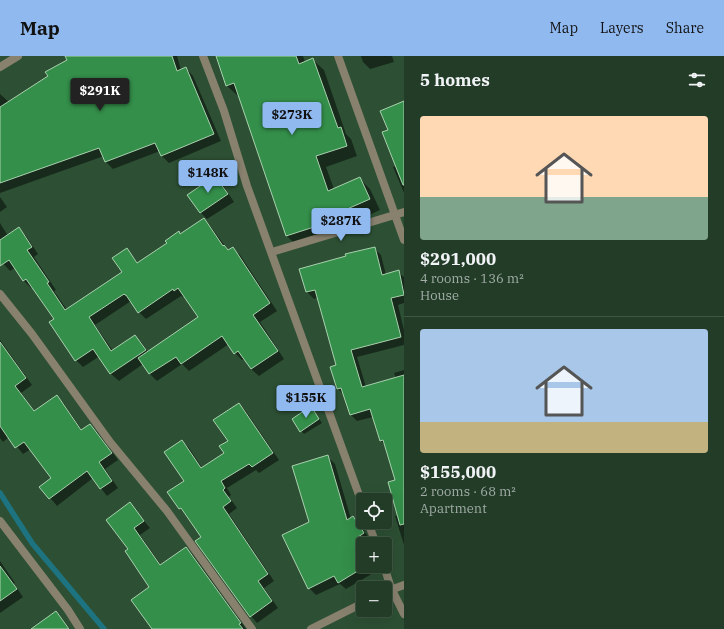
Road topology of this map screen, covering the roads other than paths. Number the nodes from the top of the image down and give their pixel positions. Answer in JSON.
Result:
{"nodes":[{"id":1,"x":18,"y":56,"type":"edge"},
{"id":2,"x":203,"y":56,"type":"edge"},
{"id":3,"x":338,"y":56,"type":"edge"},
{"id":4,"x":0,"y":67,"type":"edge"},
{"id":5,"x":404,"y":212,"type":"edge"},
{"id":6,"x":395,"y":215,"type":"junction"},
{"id":7,"x":404,"y":240,"type":"edge"},
{"id":8,"x":272,"y":252,"type":"junction"},
{"id":9,"x":0,"y":294,"type":"edge"},
{"id":10,"x":358,"y":493,"type":"edge"},
{"id":11,"x":0,"y":522,"type":"edge"},
{"id":12,"x":404,"y":585,"type":"edge"},
{"id":13,"x":392,"y":589,"type":"edge"},
{"id":14,"x":392,"y":596,"type":"edge"},
{"id":15,"x":356,"y":607,"type":"edge"},
{"id":16,"x":404,"y":614,"type":"edge"},
{"id":17,"x":80,"y":629,"type":"edge"},
{"id":18,"x":252,"y":629,"type":"edge"},
{"id":19,"x":312,"y":629,"type":"edge"}],
"edges":[{"from":1,"to":4,"type":"street"},
{"from":2,"to":8,"type":"street"},
{"from":3,"to":6,"type":"street"},
{"from":5,"to":6,"type":"street"},
{"from":6,"to":7,"type":"street"},
{"from":6,"to":8,"type":"street"},
{"from":8,"to":10,"type":"street"},
{"from":9,"to":18,"type":"street"},
{"from":11,"to":17,"type":"street"},
{"from":12,"to":13,"type":"street"},
{"from":14,"to":16,"type":"street"},
{"from":15,"to":19,"type":"street"}]}
